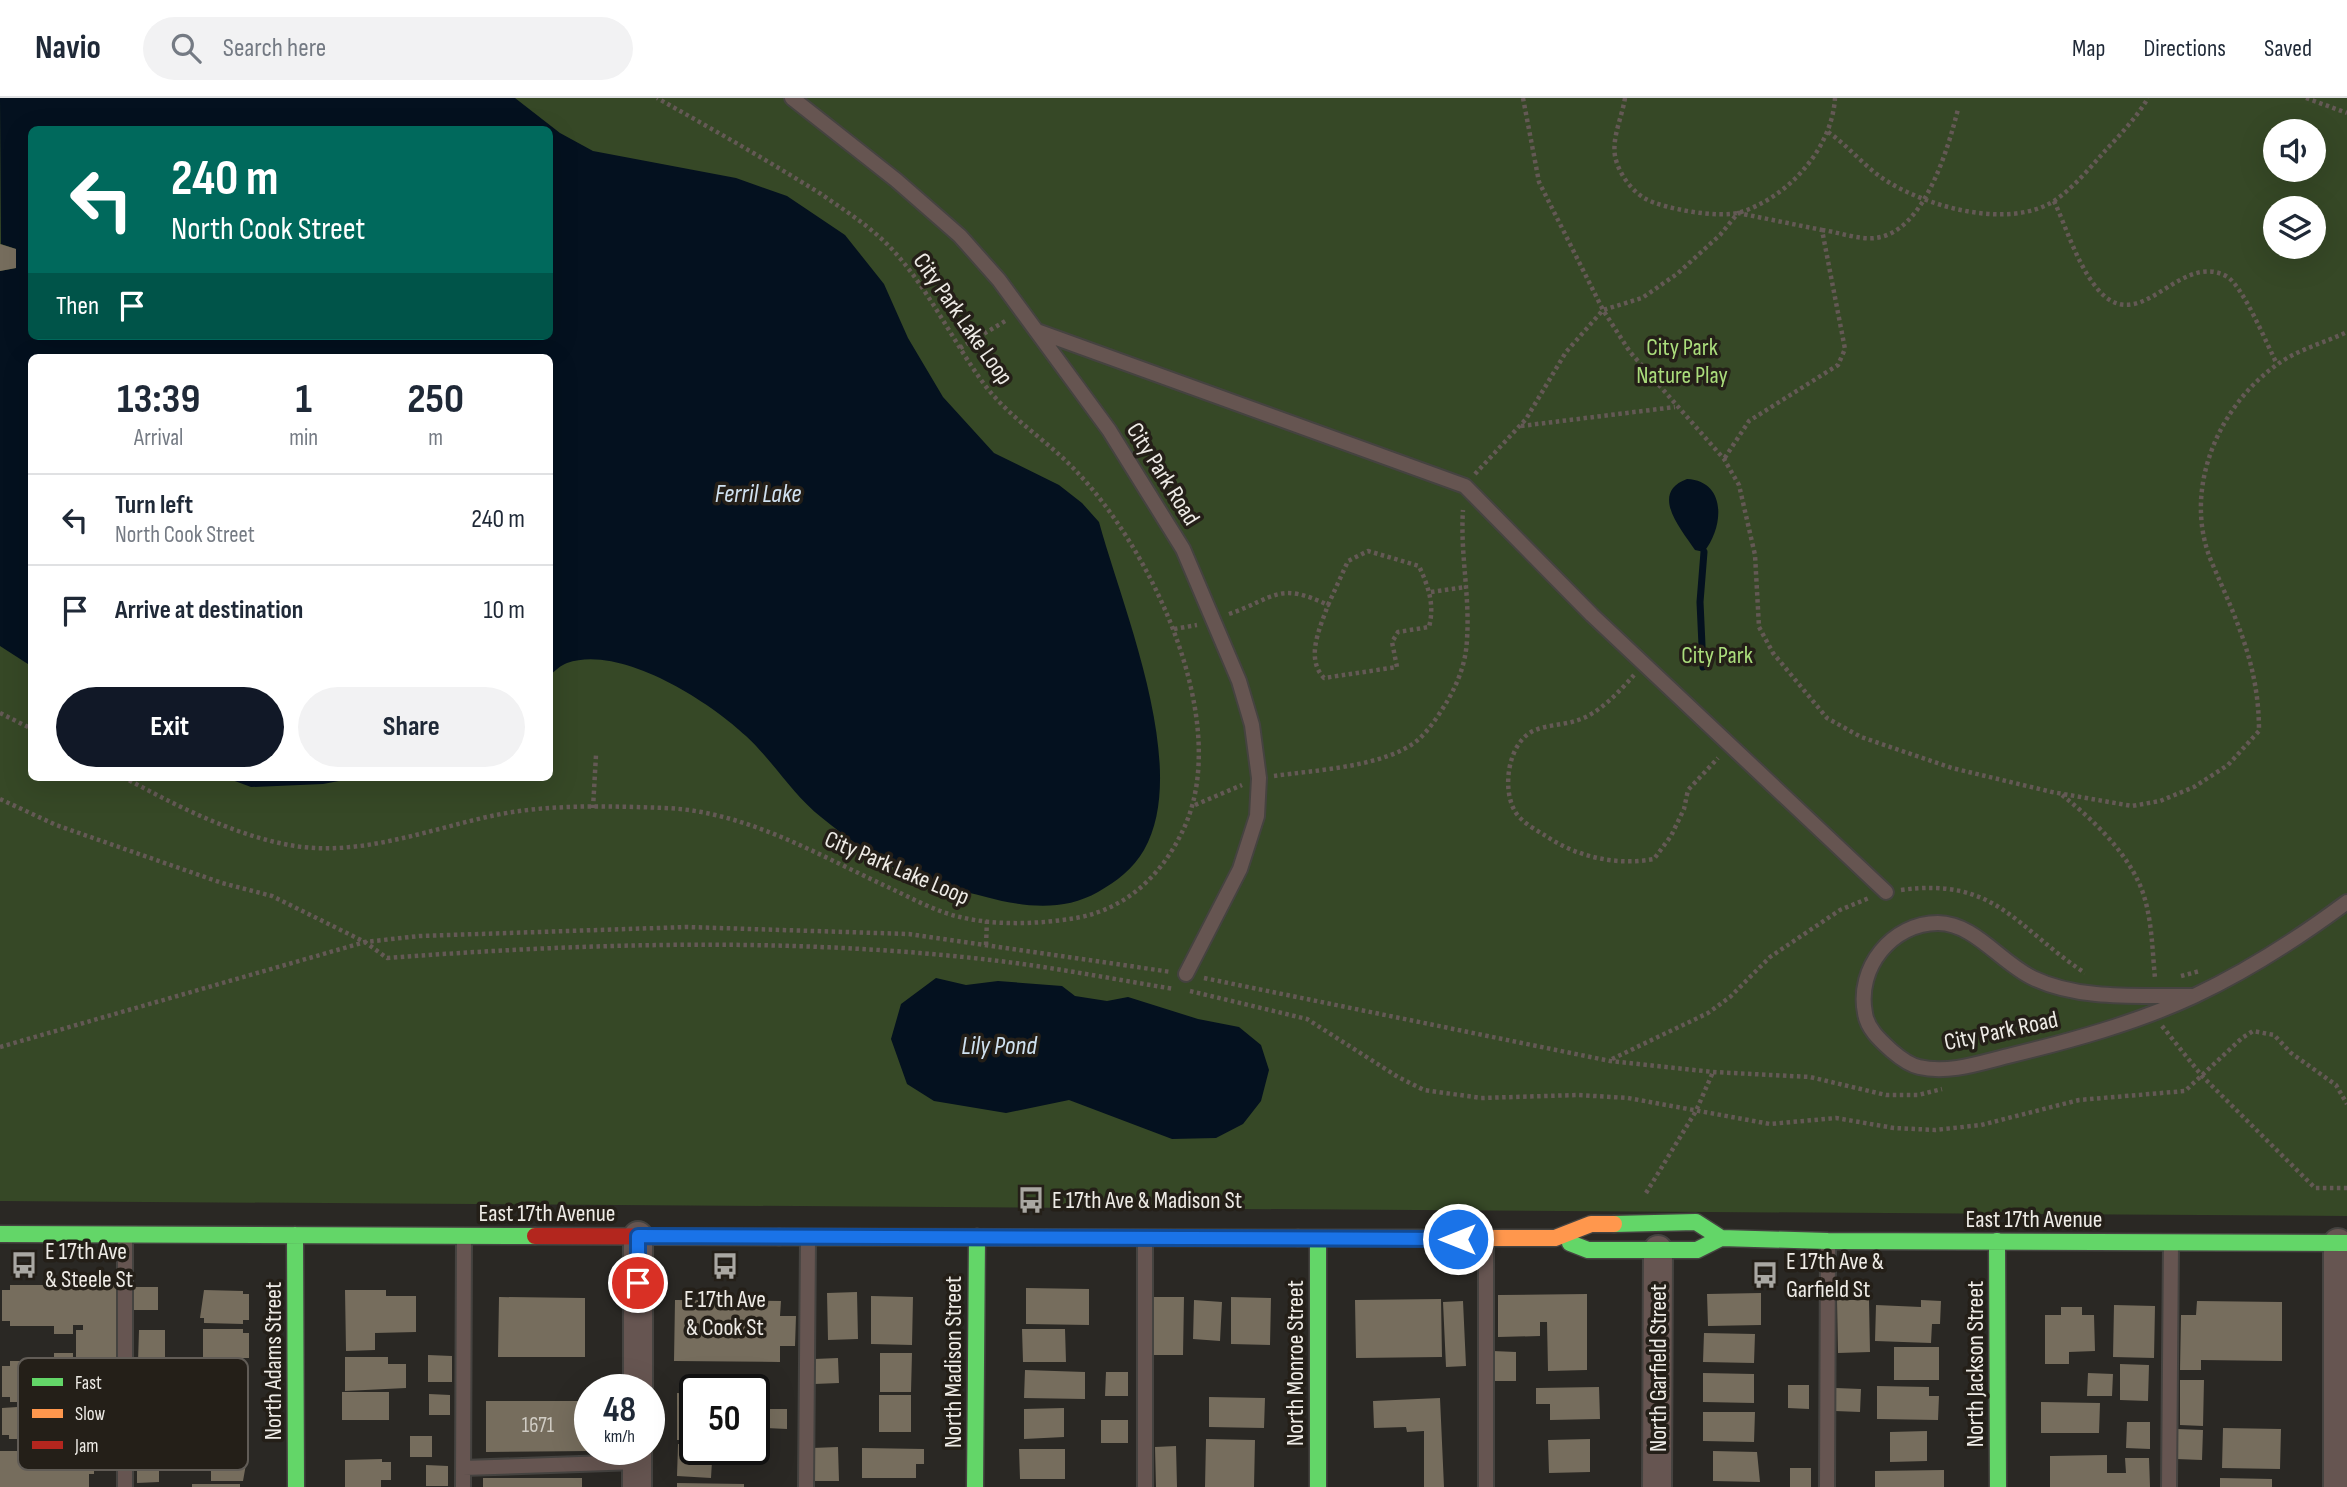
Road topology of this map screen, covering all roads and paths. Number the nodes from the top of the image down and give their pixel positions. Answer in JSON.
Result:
{"nodes":[{"id":1,"x":657,"y":98,"type":"edge"},
{"id":2,"x":792,"y":98,"type":"edge"},
{"id":3,"x":1524,"y":98,"type":"edge"},
{"id":4,"x":1625,"y":98,"type":"edge"},
{"id":5,"x":1835,"y":98,"type":"edge"},
{"id":6,"x":2148,"y":98,"type":"edge"},
{"id":7,"x":2306,"y":98,"type":"edge"},
{"id":8,"x":1958,"y":109,"type":"dead end"},
{"id":9,"x":2347,"y":113,"type":"edge"},
{"id":10,"x":1828,"y":132,"type":"junction"},
{"id":11,"x":1923,"y":197,"type":"junction"},
{"id":12,"x":2054,"y":201,"type":"junction"},
{"id":13,"x":1738,"y":213,"type":"junction"},
{"id":14,"x":1822,"y":230,"type":"junction"},
{"id":15,"x":1022,"y":311,"type":"junction"},
{"id":16,"x":1037,"y":331,"type":"junction"},
{"id":17,"x":2347,"y":331,"type":"edge"},
{"id":18,"x":960,"y":348,"type":"junction"},
{"id":19,"x":2277,"y":364,"type":"junction"},
{"id":20,"x":1676,"y":407,"type":"junction"},
{"id":21,"x":1519,"y":427,"type":"dead end"},
{"id":22,"x":1724,"y":459,"type":"junction"},
{"id":23,"x":1466,"y":587,"type":"dead end"},
{"id":24,"x":1431,"y":592,"type":"junction"},
{"id":25,"x":1328,"y":605,"type":"junction"},
{"id":26,"x":1213,"y":620,"type":"junction"},
{"id":27,"x":1174,"y":629,"type":"junction"},
{"id":28,"x":1643,"y":663,"type":"junction"},
{"id":29,"x":0,"y":713,"type":"edge"},
{"id":30,"x":28,"y":727,"type":"edge"},
{"id":31,"x":1729,"y":744,"type":"junction"},
{"id":32,"x":596,"y":755,"type":"dead end"},
{"id":33,"x":1259,"y":778,"type":"junction"},
{"id":34,"x":130,"y":781,"type":"edge"},
{"id":35,"x":2060,"y":793,"type":"junction"},
{"id":36,"x":0,"y":799,"type":"edge"},
{"id":37,"x":1195,"y":805,"type":"junction"},
{"id":38,"x":593,"y":808,"type":"junction"},
{"id":39,"x":1886,"y":892,"type":"dead end"},
{"id":40,"x":2347,"y":902,"type":"edge"},
{"id":41,"x":987,"y":920,"type":"junction"},
{"id":42,"x":365,"y":942,"type":"junction"},
{"id":43,"x":986,"y":945,"type":"junction"},
{"id":44,"x":1186,"y":974,"type":"junction"},
{"id":45,"x":2156,"y":982,"type":"dead end"},
{"id":46,"x":2194,"y":996,"type":"junction"},
{"id":47,"x":2159,"y":1023,"type":"dead end"},
{"id":48,"x":0,"y":1047,"type":"edge"},
{"id":49,"x":1713,"y":1072,"type":"junction"},
{"id":50,"x":1810,"y":1076,"type":"dead end"},
{"id":51,"x":2202,"y":1076,"type":"junction"},
{"id":52,"x":2347,"y":1104,"type":"edge"},
{"id":53,"x":1696,"y":1111,"type":"junction"},
{"id":54,"x":1656,"y":1182,"type":"dead end"},
{"id":55,"x":2347,"y":1188,"type":"edge"},
{"id":56,"x":0,"y":1234,"type":"edge"},
{"id":57,"x":125,"y":1234,"type":"junction"},
{"id":58,"x":295,"y":1235,"type":"junction"},
{"id":59,"x":464,"y":1235,"type":"junction"},
{"id":60,"x":638,"y":1236,"type":"junction"},
{"id":61,"x":808,"y":1237,"type":"junction"},
{"id":62,"x":977,"y":1237,"type":"junction"},
{"id":63,"x":1145,"y":1238,"type":"junction"},
{"id":64,"x":1555,"y":1238,"type":"junction"},
{"id":65,"x":1721,"y":1238,"type":"junction"},
{"id":66,"x":1318,"y":1239,"type":"junction"},
{"id":67,"x":1486,"y":1239,"type":"junction"},
{"id":68,"x":1828,"y":1241,"type":"junction"},
{"id":69,"x":1997,"y":1241,"type":"junction"},
{"id":70,"x":2171,"y":1241,"type":"junction"},
{"id":71,"x":2342,"y":1243,"type":"edge"},
{"id":72,"x":1658,"y":1250,"type":"junction"},
{"id":73,"x":125,"y":1358,"type":"edge"},
{"id":74,"x":638,"y":1374,"type":"edge"},
{"id":75,"x":637,"y":1466,"type":"edge"},
{"id":76,"x":463,"y":1468,"type":"junction"},
{"id":77,"x":296,"y":1487,"type":"edge"},
{"id":78,"x":463,"y":1487,"type":"edge"},
{"id":79,"x":806,"y":1487,"type":"edge"},
{"id":80,"x":975,"y":1487,"type":"edge"},
{"id":81,"x":1145,"y":1487,"type":"edge"},
{"id":82,"x":1318,"y":1487,"type":"edge"},
{"id":83,"x":1486,"y":1487,"type":"edge"},
{"id":84,"x":1657,"y":1487,"type":"edge"},
{"id":85,"x":1827,"y":1487,"type":"edge"},
{"id":86,"x":1998,"y":1487,"type":"edge"},
{"id":87,"x":2169,"y":1487,"type":"edge"},
{"id":88,"x":2338,"y":1487,"type":"edge"}],
"edges":[{"from":1,"to":18,"type":"path","name":"City Park Lake Loop"},
{"from":2,"to":15,"type":"lane","name":"City Park Road"},
{"from":3,"to":20,"type":"path"},
{"from":4,"to":13,"type":"path"},
{"from":5,"to":10,"type":"path"},
{"from":6,"to":12,"type":"path"},
{"from":7,"to":9,"type":"path"},
{"from":8,"to":11,"type":"path"},
{"from":10,"to":11,"type":"path"},
{"from":10,"to":13,"type":"path"},
{"from":11,"to":12,"type":"path"},
{"from":11,"to":14,"type":"path"},
{"from":12,"to":19,"type":"path"},
{"from":13,"to":14,"type":"path"},
{"from":14,"to":22,"type":"path"},
{"from":15,"to":16,"type":"lane","name":"City Park Road"},
{"from":15,"to":18,"type":"path"},
{"from":16,"to":26,"type":"lane","name":"City Park Road"},
{"from":16,"to":28,"type":"lane"},
{"from":17,"to":19,"type":"path"},
{"from":18,"to":27,"type":"path","name":"City Park Lake Loop"},
{"from":19,"to":35,"type":"path"},
{"from":20,"to":21,"type":"path"},
{"from":20,"to":22,"type":"path"},
{"from":22,"to":35,"type":"path"},
{"from":23,"to":24,"type":"path"},
{"from":24,"to":25,"type":"path"},
{"from":24,"to":25,"type":"path"},
{"from":25,"to":26,"type":"path"},
{"from":26,"to":27,"type":"path"},
{"from":26,"to":33,"type":"lane","name":"City Park Road"},
{"from":27,"to":37,"type":"path","name":"City Park Lake Loop"},
{"from":28,"to":31,"type":"lane"},
{"from":28,"to":31,"type":"path"},
{"from":29,"to":30,"type":"path"},
{"from":31,"to":39,"type":"lane"},
{"from":32,"to":38,"type":"path"},
{"from":33,"to":37,"type":"path"},
{"from":33,"to":44,"type":"lane","name":"City Park Road"},
{"from":34,"to":38,"type":"path","name":"City Park Lake Loop"},
{"from":35,"to":45,"type":"path"},
{"from":36,"to":42,"type":"path"},
{"from":37,"to":41,"type":"path","name":"City Park Lake Loop"},
{"from":38,"to":41,"type":"path","name":"City Park Lake Loop"},
{"from":40,"to":46,"type":"lane","name":"City Park Road"},
{"from":41,"to":43,"type":"path"},
{"from":42,"to":43,"type":"path"},
{"from":42,"to":48,"type":"path"},
{"from":42,"to":53,"type":"path"},
{"from":43,"to":44,"type":"path"},
{"from":44,"to":49,"type":"path"},
{"from":46,"to":46,"type":"lane","name":"City Park Road"},
{"from":47,"to":51,"type":"path"},
{"from":49,"to":50,"type":"path"},
{"from":49,"to":53,"type":"path"},
{"from":51,"to":52,"type":"path"},
{"from":51,"to":53,"type":"path"},
{"from":51,"to":55,"type":"path"},
{"from":53,"to":54,"type":"path"},
{"from":56,"to":57,"type":"main road","name":"East 17th Avenue"},
{"from":57,"to":58,"type":"main road","name":"East 17th Avenue"},
{"from":57,"to":73,"type":"lane"},
{"from":58,"to":59,"type":"main road","name":"East 17th Avenue"},
{"from":58,"to":77,"type":"main road","name":"North Adams Street"},
{"from":59,"to":60,"type":"main road","name":"East 17th Avenue"},
{"from":59,"to":76,"type":"lane"},
{"from":60,"to":61,"type":"main road","name":"East 17th Avenue"},
{"from":60,"to":74,"type":"street"},
{"from":61,"to":62,"type":"main road","name":"East 17th Avenue"},
{"from":61,"to":79,"type":"lane"},
{"from":62,"to":63,"type":"main road","name":"East 17th Avenue"},
{"from":62,"to":80,"type":"main road","name":"North Madison Street"},
{"from":63,"to":66,"type":"main road","name":"East 17th Avenue"},
{"from":63,"to":81,"type":"lane"},
{"from":64,"to":65,"type":"main road","name":"East 17th Avenue"},
{"from":64,"to":67,"type":"main road","name":"East 17th Avenue"},
{"from":64,"to":72,"type":"main road","name":"East 17th Avenue"},
{"from":65,"to":68,"type":"main road","name":"East 17th Avenue"},
{"from":65,"to":72,"type":"main road","name":"East 17th Avenue"},
{"from":66,"to":67,"type":"main road","name":"East 17th Avenue"},
{"from":66,"to":82,"type":"main road","name":"North Monroe Street"},
{"from":67,"to":83,"type":"lane"},
{"from":68,"to":69,"type":"main road","name":"East 17th Avenue"},
{"from":68,"to":85,"type":"lane"},
{"from":69,"to":70,"type":"main road","name":"East 17th Avenue"},
{"from":69,"to":86,"type":"main road","name":"North Jackson Street"},
{"from":70,"to":71,"type":"main road","name":"East 17th Avenue"},
{"from":70,"to":87,"type":"lane"},
{"from":71,"to":88,"type":"street"},
{"from":72,"to":84,"type":"street","name":"North Garfield Street"},
{"from":75,"to":76,"type":"lane"},
{"from":76,"to":78,"type":"lane"}]}
